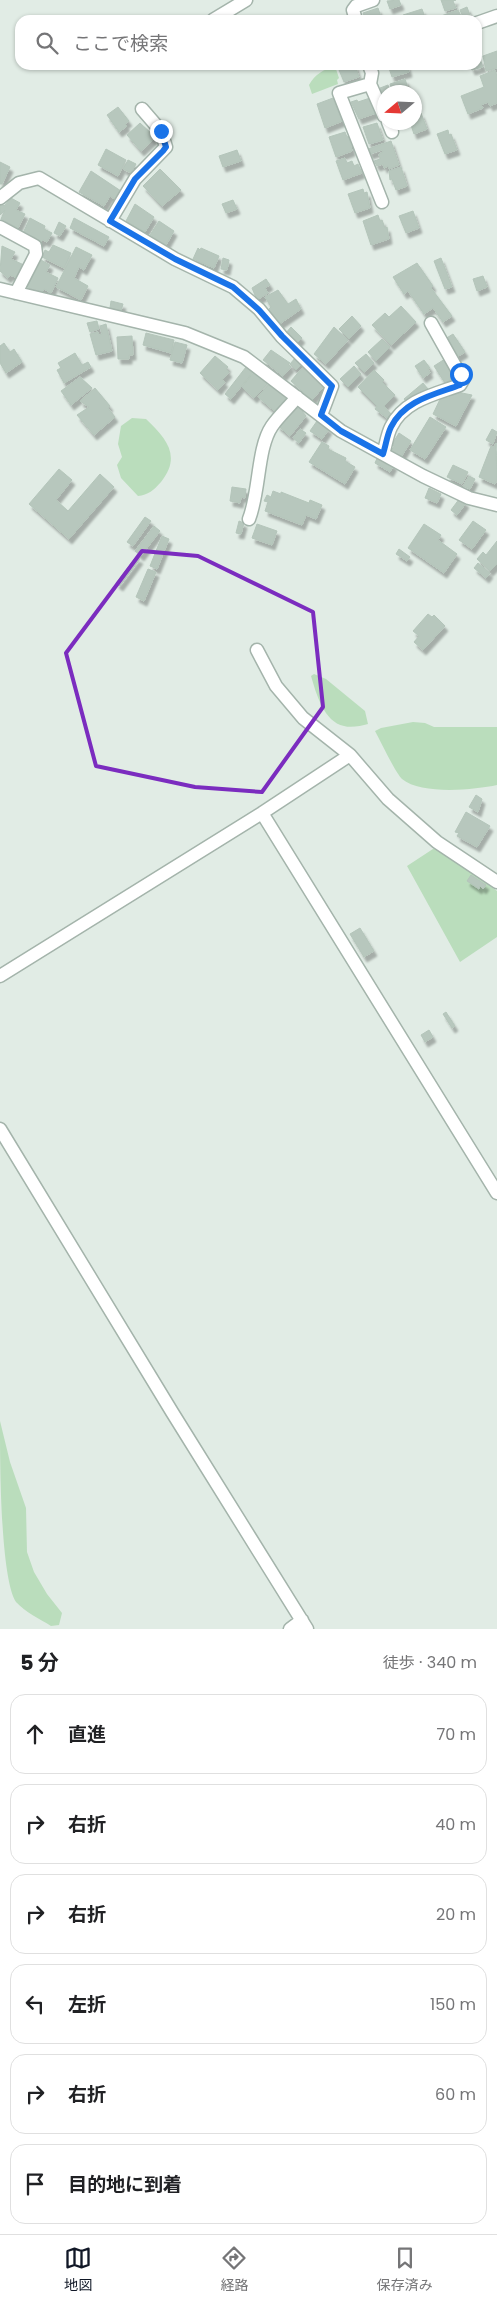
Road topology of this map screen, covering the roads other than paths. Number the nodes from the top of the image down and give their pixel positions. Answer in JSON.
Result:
{"nodes":[{"id":1,"x":246,"y":0,"type":"edge"},
{"id":2,"x":373,"y":0,"type":"edge"},
{"id":3,"x":221,"y":15,"type":"edge"},
{"id":4,"x":354,"y":15,"type":"edge"},
{"id":5,"x":497,"y":16,"type":"edge"},
{"id":6,"x":482,"y":21,"type":"edge"},
{"id":7,"x":371,"y":70,"type":"edge"},
{"id":8,"x":370,"y":84,"type":"junction"},
{"id":9,"x":377,"y":100,"type":"edge"},
{"id":10,"x":142,"y":109,"type":"dead end"},
{"id":11,"x":0,"y":198,"type":"edge"},
{"id":12,"x":382,"y":202,"type":"dead end"},
{"id":13,"x":110,"y":221,"type":"junction"},
{"id":14,"x":0,"y":227,"type":"edge"},
{"id":15,"x":0,"y":289,"type":"edge"},
{"id":16,"x":16,"y":293,"type":"junction"},
{"id":17,"x":431,"y":323,"type":"dead end"},
{"id":18,"x":297,"y":397,"type":"junction"},
{"id":19,"x":321,"y":415,"type":"junction"},
{"id":20,"x":383,"y":454,"type":"junction"},
{"id":21,"x":497,"y":506,"type":"edge"},
{"id":22,"x":249,"y":519,"type":"dead end"},
{"id":23,"x":257,"y":650,"type":"dead end"},
{"id":24,"x":350,"y":755,"type":"junction"},
{"id":25,"x":262,"y":813,"type":"junction"},
{"id":26,"x":497,"y":882,"type":"edge"},
{"id":27,"x":0,"y":976,"type":"edge"},
{"id":28,"x":0,"y":1128,"type":"edge"},
{"id":29,"x":497,"y":1193,"type":"edge"},
{"id":30,"x":305,"y":1625,"type":"edge"},
{"id":31,"x":290,"y":1629,"type":"edge"}],
"edges":[{"from":1,"to":3,"type":"street"},
{"from":2,"to":4,"type":"street"},
{"from":5,"to":6,"type":"street"},
{"from":7,"to":8,"type":"street"},
{"from":8,"to":9,"type":"street"},
{"from":8,"to":12,"type":"street"},
{"from":10,"to":13,"type":"street"},
{"from":11,"to":13,"type":"street"},
{"from":13,"to":19,"type":"street"},
{"from":14,"to":16,"type":"street"},
{"from":15,"to":16,"type":"street"},
{"from":16,"to":18,"type":"street"},
{"from":17,"to":20,"type":"street"},
{"from":18,"to":19,"type":"street"},
{"from":18,"to":22,"type":"street"},
{"from":19,"to":20,"type":"street"},
{"from":20,"to":21,"type":"street"},
{"from":23,"to":24,"type":"street"},
{"from":24,"to":25,"type":"street"},
{"from":24,"to":26,"type":"street"},
{"from":25,"to":27,"type":"street"},
{"from":25,"to":29,"type":"street"},
{"from":28,"to":30,"type":"street"},
{"from":30,"to":31,"type":"street"}]}
